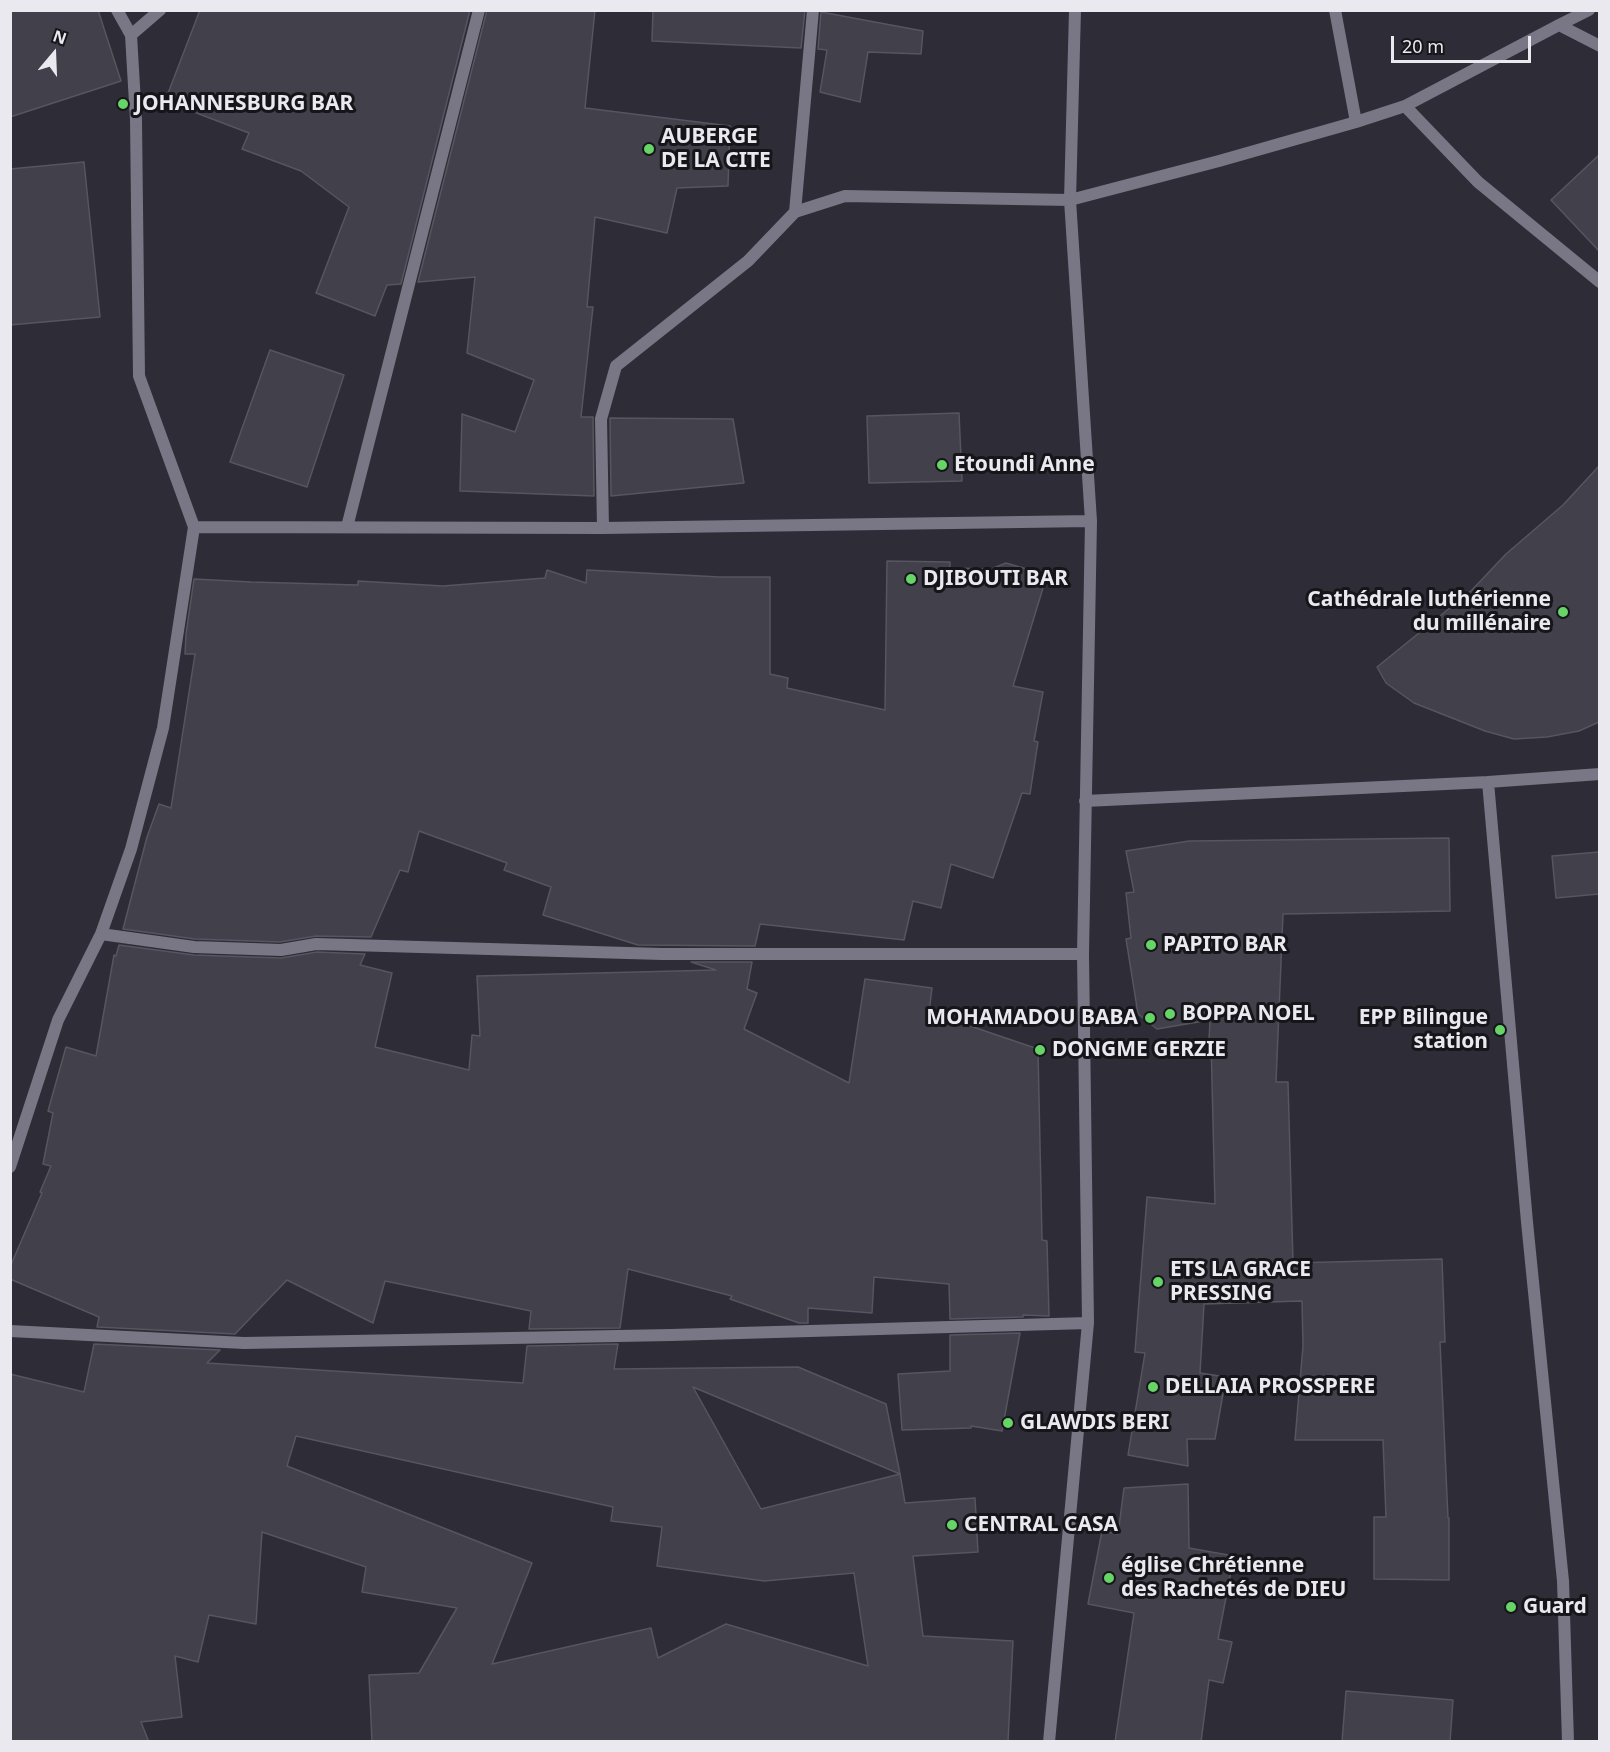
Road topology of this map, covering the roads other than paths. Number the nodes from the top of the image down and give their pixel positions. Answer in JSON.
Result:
{"nodes":[{"id":1,"x":117,"y":10,"type":"edge"},
{"id":2,"x":160,"y":10,"type":"edge"},
{"id":3,"x":479,"y":10,"type":"edge"},
{"id":4,"x":813,"y":10,"type":"edge"},
{"id":5,"x":1075,"y":10,"type":"edge"},
{"id":6,"x":1335,"y":10,"type":"edge"},
{"id":7,"x":1589,"y":10,"type":"edge"},
{"id":8,"x":1559,"y":24,"type":"junction"},
{"id":9,"x":131,"y":35,"type":"junction"},
{"id":10,"x":1599,"y":46,"type":"edge"},
{"id":11,"x":1405,"y":106,"type":"junction"},
{"id":12,"x":1356,"y":122,"type":"junction"},
{"id":13,"x":1070,"y":200,"type":"junction"},
{"id":14,"x":795,"y":212,"type":"junction"},
{"id":15,"x":1599,"y":282,"type":"edge"},
{"id":16,"x":1091,"y":521,"type":"junction"},
{"id":17,"x":194,"y":527,"type":"junction"},
{"id":18,"x":346,"y":527,"type":"junction"},
{"id":19,"x":603,"y":528,"type":"junction"},
{"id":20,"x":1599,"y":774,"type":"edge"},
{"id":21,"x":1488,"y":782,"type":"junction"},
{"id":22,"x":1085,"y":801,"type":"junction"},
{"id":23,"x":101,"y":934,"type":"junction"},
{"id":24,"x":1083,"y":954,"type":"junction"},
{"id":25,"x":10,"y":1167,"type":"edge"},
{"id":26,"x":1088,"y":1323,"type":"junction"},
{"id":27,"x":10,"y":1331,"type":"edge"},
{"id":28,"x":1049,"y":1742,"type":"edge"},
{"id":29,"x":1568,"y":1742,"type":"edge"}],
"edges":[{"from":1,"to":9,"type":"street"},
{"from":2,"to":9,"type":"street"},
{"from":3,"to":18,"type":"street"},
{"from":4,"to":14,"type":"street"},
{"from":5,"to":13,"type":"street"},
{"from":6,"to":12,"type":"street"},
{"from":7,"to":8,"type":"street"},
{"from":8,"to":10,"type":"street"},
{"from":8,"to":11,"type":"street"},
{"from":9,"to":17,"type":"street"},
{"from":11,"to":12,"type":"street"},
{"from":11,"to":15,"type":"street"},
{"from":12,"to":13,"type":"street"},
{"from":13,"to":14,"type":"street"},
{"from":13,"to":16,"type":"street"},
{"from":14,"to":19,"type":"street"},
{"from":16,"to":19,"type":"street"},
{"from":16,"to":22,"type":"street"},
{"from":17,"to":18,"type":"street"},
{"from":17,"to":23,"type":"street"},
{"from":18,"to":19,"type":"street"},
{"from":20,"to":21,"type":"street"},
{"from":21,"to":22,"type":"street"},
{"from":21,"to":29,"type":"street"},
{"from":22,"to":24,"type":"street"},
{"from":23,"to":24,"type":"street"},
{"from":23,"to":25,"type":"street"},
{"from":24,"to":26,"type":"street"},
{"from":26,"to":27,"type":"street"},
{"from":26,"to":28,"type":"street"}]}
